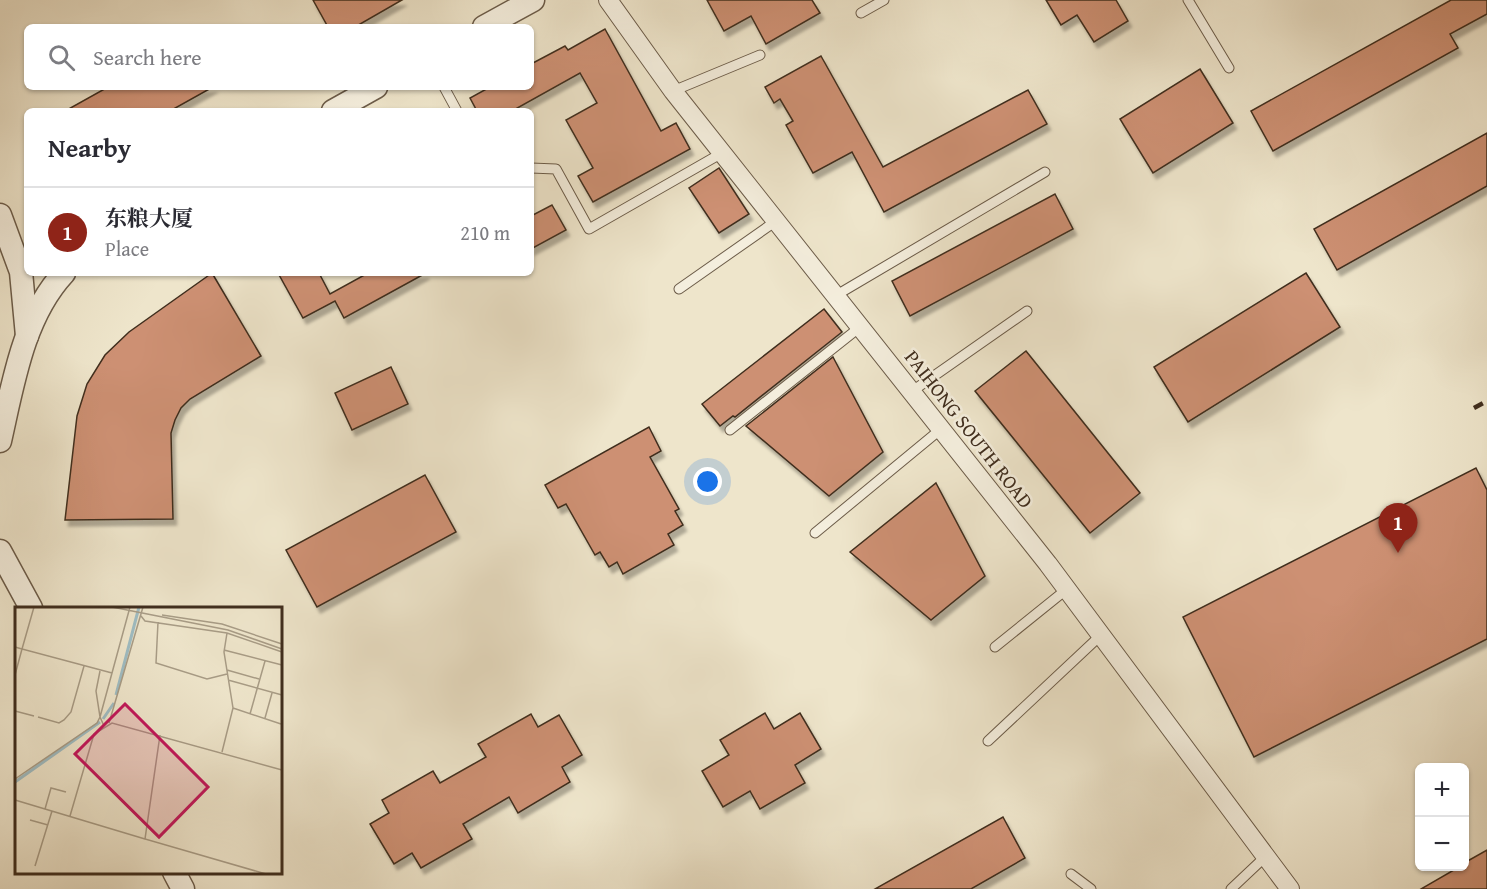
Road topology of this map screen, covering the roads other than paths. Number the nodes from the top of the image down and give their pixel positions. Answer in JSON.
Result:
{"nodes":[{"id":1,"x":533,"y":0,"type":"edge"},
{"id":2,"x":608,"y":0,"type":"edge"},
{"id":3,"x":884,"y":0,"type":"edge"},
{"id":4,"x":1188,"y":0,"type":"edge"},
{"id":5,"x":861,"y":13,"type":"dead end"},
{"id":6,"x":489,"y":24,"type":"edge"},
{"id":7,"x":760,"y":55,"type":"dead end"},
{"id":8,"x":1229,"y":68,"type":"dead end"},
{"id":9,"x":371,"y":90,"type":"edge"},
{"id":10,"x":446,"y":90,"type":"edge"},
{"id":11,"x":673,"y":91,"type":"junction"},
{"id":12,"x":338,"y":108,"type":"edge"},
{"id":13,"x":455,"y":108,"type":"edge"},
{"id":14,"x":722,"y":153,"type":"junction"},
{"id":15,"x":534,"y":168,"type":"edge"},
{"id":16,"x":1045,"y":172,"type":"dead end"},
{"id":17,"x":0,"y":215,"type":"edge"},
{"id":18,"x":776,"y":221,"type":"junction"},
{"id":19,"x":61,"y":276,"type":"edge"},
{"id":20,"x":680,"y":289,"type":"dead end"},
{"id":21,"x":835,"y":296,"type":"junction"},
{"id":22,"x":1027,"y":312,"type":"dead end"},
{"id":23,"x":860,"y":327,"type":"junction"},
{"id":24,"x":27,"y":336,"type":"junction"},
{"id":25,"x":7,"y":381,"type":"edge"},
{"id":26,"x":911,"y":392,"type":"junction"},
{"id":27,"x":941,"y":429,"type":"junction"},
{"id":28,"x":730,"y":430,"type":"dead end"},
{"id":29,"x":0,"y":441,"type":"edge"},
{"id":30,"x":815,"y":533,"type":"dead end"},
{"id":31,"x":0,"y":551,"type":"edge"},
{"id":32,"x":1067,"y":589,"type":"junction"},
{"id":33,"x":30,"y":607,"type":"edge"},
{"id":34,"x":1101,"y":635,"type":"junction"},
{"id":35,"x":995,"y":647,"type":"dead end"},
{"id":36,"x":988,"y":741,"type":"dead end"},
{"id":37,"x":1266,"y":856,"type":"junction"},
{"id":38,"x":175,"y":874,"type":"edge"},
{"id":39,"x":1071,"y":874,"type":"dead end"},
{"id":40,"x":183,"y":889,"type":"edge"},
{"id":41,"x":1091,"y":889,"type":"edge"},
{"id":42,"x":1231,"y":889,"type":"edge"},
{"id":43,"x":1290,"y":889,"type":"edge"}],
"edges":[{"from":1,"to":6,"type":"street"},
{"from":2,"to":11,"type":"street","name":"PAIHONG SOUTH ROAD"},
{"from":3,"to":5,"type":"lane"},
{"from":4,"to":8,"type":"lane"},
{"from":7,"to":11,"type":"lane"},
{"from":9,"to":12,"type":"street"},
{"from":10,"to":13,"type":"lane"},
{"from":11,"to":14,"type":"street","name":"PAIHONG SOUTH ROAD"},
{"from":14,"to":15,"type":"lane"},
{"from":14,"to":18,"type":"street","name":"PAIHONG SOUTH ROAD"},
{"from":16,"to":21,"type":"lane"},
{"from":17,"to":24,"type":"street"},
{"from":18,"to":20,"type":"lane"},
{"from":18,"to":21,"type":"street","name":"PAIHONG SOUTH ROAD"},
{"from":19,"to":24,"type":"street"},
{"from":21,"to":23,"type":"street","name":"PAIHONG SOUTH ROAD"},
{"from":22,"to":26,"type":"lane"},
{"from":23,"to":26,"type":"street","name":"PAIHONG SOUTH ROAD"},
{"from":23,"to":28,"type":"lane"},
{"from":24,"to":25,"type":"street"},
{"from":25,"to":29,"type":"street"},
{"from":26,"to":27,"type":"street","name":"PAIHONG SOUTH ROAD"},
{"from":27,"to":30,"type":"lane"},
{"from":27,"to":32,"type":"street","name":"PAIHONG SOUTH ROAD"},
{"from":31,"to":33,"type":"street"},
{"from":32,"to":34,"type":"street","name":"PAIHONG SOUTH ROAD"},
{"from":32,"to":35,"type":"lane"},
{"from":34,"to":36,"type":"lane"},
{"from":34,"to":37,"type":"street","name":"PAIHONG SOUTH ROAD"},
{"from":37,"to":42,"type":"lane"},
{"from":37,"to":43,"type":"street","name":"PAIHONG SOUTH ROAD"},
{"from":38,"to":40,"type":"street"},
{"from":39,"to":41,"type":"lane"}]}
